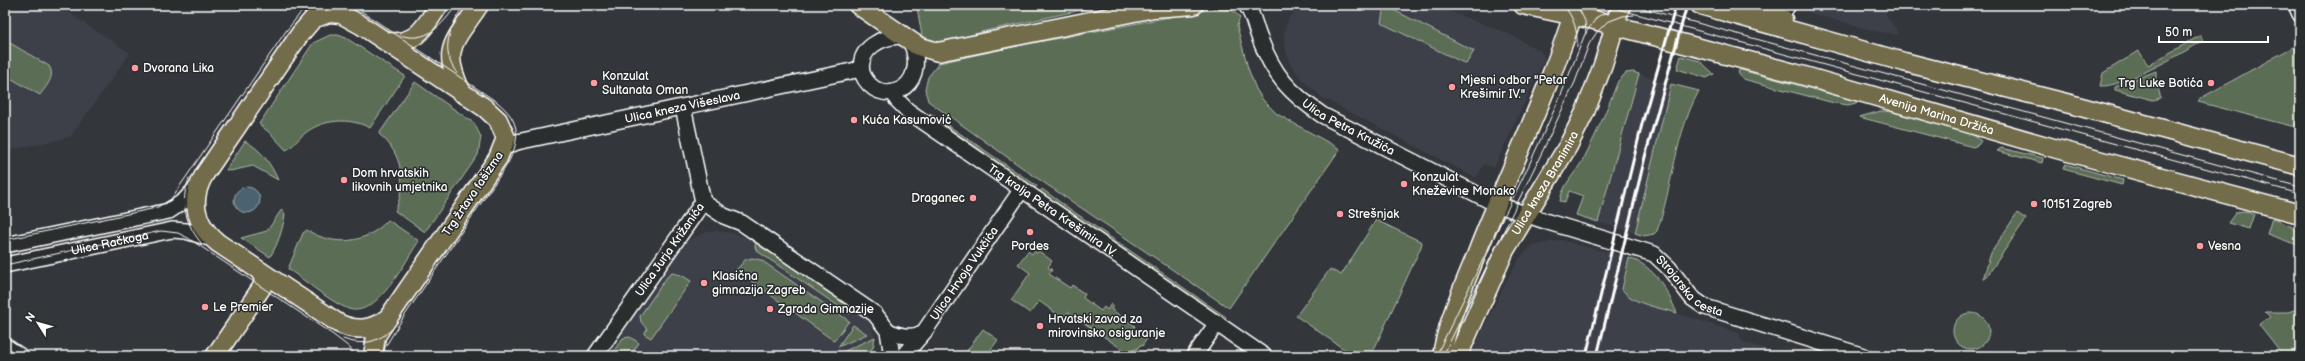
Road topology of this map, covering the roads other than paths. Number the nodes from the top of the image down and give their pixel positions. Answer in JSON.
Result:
{"nodes":[{"id":1,"x":439,"y":5,"type":"edge"},
{"id":2,"x":479,"y":5,"type":"edge"},
{"id":3,"x":858,"y":5,"type":"edge"},
{"id":4,"x":1194,"y":5,"type":"edge"},
{"id":5,"x":1246,"y":5,"type":"edge"},
{"id":6,"x":1523,"y":5,"type":"edge"},
{"id":7,"x":1621,"y":5,"type":"edge"},
{"id":8,"x":1700,"y":5,"type":"edge"},
{"id":9,"x":1750,"y":5,"type":"edge"},
{"id":10,"x":2296,"y":5,"type":"edge"},
{"id":11,"x":1158,"y":6,"type":"edge"},
{"id":12,"x":328,"y":9,"type":"edge"},
{"id":13,"x":1575,"y":10,"type":"edge"},
{"id":14,"x":1784,"y":11,"type":"edge"},
{"id":15,"x":2300,"y":14,"type":"edge"},
{"id":16,"x":1615,"y":26,"type":"junction"},
{"id":17,"x":902,"y":35,"type":"junction"},
{"id":18,"x":1822,"y":40,"type":"junction"},
{"id":19,"x":388,"y":42,"type":"junction"},
{"id":20,"x":938,"y":52,"type":"junction"},
{"id":21,"x":861,"y":69,"type":"junction"},
{"id":22,"x":911,"y":80,"type":"junction"},
{"id":23,"x":895,"y":92,"type":"junction"},
{"id":24,"x":462,"y":93,"type":"junction"},
{"id":25,"x":683,"y":108,"type":"junction"},
{"id":26,"x":504,"y":147,"type":"junction"},
{"id":27,"x":2300,"y":166,"type":"edge"},
{"id":28,"x":198,"y":186,"type":"junction"},
{"id":29,"x":1022,"y":189,"type":"junction"},
{"id":30,"x":703,"y":202,"type":"junction"},
{"id":31,"x":1496,"y":204,"type":"junction"},
{"id":32,"x":2300,"y":214,"type":"edge"},
{"id":33,"x":1526,"y":215,"type":"junction"},
{"id":34,"x":213,"y":239,"type":"junction"},
{"id":35,"x":5,"y":245,"type":"edge"},
{"id":36,"x":5,"y":264,"type":"edge"},
{"id":37,"x":260,"y":271,"type":"junction"},
{"id":38,"x":388,"y":318,"type":"junction"},
{"id":39,"x":1217,"y":323,"type":"junction"},
{"id":40,"x":888,"y":331,"type":"junction"},
{"id":41,"x":924,"y":332,"type":"junction"},
{"id":42,"x":5,"y":346,"type":"edge"},
{"id":43,"x":20,"y":356,"type":"edge"},
{"id":44,"x":216,"y":356,"type":"edge"},
{"id":45,"x":373,"y":356,"type":"edge"},
{"id":46,"x":595,"y":356,"type":"edge"},
{"id":47,"x":892,"y":356,"type":"edge"},
{"id":48,"x":903,"y":356,"type":"edge"},
{"id":49,"x":1194,"y":356,"type":"edge"},
{"id":50,"x":1264,"y":356,"type":"edge"},
{"id":51,"x":1442,"y":356,"type":"edge"},
{"id":52,"x":1458,"y":356,"type":"edge"},
{"id":53,"x":1864,"y":356,"type":"edge"}],
"edges":[{"from":1,"to":19,"type":"main road"},
{"from":2,"to":24,"type":"main road"},
{"from":3,"to":17,"type":"main road"},
{"from":4,"to":11,"type":"main road"},
{"from":5,"to":31,"type":"street","name":"Ulica Petra Kružića"},
{"from":6,"to":13,"type":"main road"},
{"from":7,"to":16,"type":"main road","name":"Ulica kneza Branimira"},
{"from":8,"to":18,"type":"main road"},
{"from":9,"to":14,"type":"main road"},
{"from":10,"to":15,"type":"street"},
{"from":11,"to":20,"type":"main road"},
{"from":12,"to":19,"type":"main road","name":"Trg žrtava fašizma"},
{"from":12,"to":28,"type":"main road","name":"Trg žrtava fašizma"},
{"from":13,"to":16,"type":"main road","name":"Avenija Marina Držića"},
{"from":13,"to":31,"type":"main road"},
{"from":14,"to":18,"type":"main road"},
{"from":16,"to":32,"type":"main road","name":"Avenija Marina Držića"},
{"from":16,"to":33,"type":"main road","name":"Ulica kneza Branimira"},
{"from":17,"to":20,"type":"main road"},
{"from":17,"to":21,"type":"street"},
{"from":17,"to":22,"type":"street"},
{"from":18,"to":27,"type":"main road"},
{"from":19,"to":24,"type":"main road","name":"Trg žrtava fašizma"},
{"from":20,"to":22,"type":"street"},
{"from":21,"to":23,"type":"street"},
{"from":21,"to":25,"type":"street","name":"Ulica kneza Višeslava"},
{"from":22,"to":23,"type":"street"},
{"from":23,"to":29,"type":"street","name":"Trg kralja Petra Krešimira IV."},
{"from":24,"to":26,"type":"main road","name":"Trg žrtava fašizma"},
{"from":25,"to":26,"type":"street","name":"Ulica kneza Višeslava"},
{"from":25,"to":30,"type":"street","name":"Ulica Jurja Križanića"},
{"from":26,"to":38,"type":"main road","name":"Trg žrtava fašizma"},
{"from":28,"to":34,"type":"main road","name":"Trg žrtava fašizma"},
{"from":28,"to":35,"type":"street","name":"Ulica Račkoga"},
{"from":29,"to":39,"type":"street","name":"Trg kralja Petra Krešimira IV."},
{"from":29,"to":41,"type":"street","name":"Ulica Hrvoja Vukčića"},
{"from":30,"to":40,"type":"street"},
{"from":30,"to":46,"type":"street","name":"Ulica Jurja Križanića"},
{"from":31,"to":33,"type":"street","name":"Strojarska cesta"},
{"from":31,"to":51,"type":"main road"},
{"from":33,"to":52,"type":"main road","name":"Ulica kneza Branimira"},
{"from":33,"to":53,"type":"street","name":"Strojarska cesta"},
{"from":34,"to":36,"type":"street","name":"Ulica Račkoga"},
{"from":34,"to":37,"type":"main road","name":"Trg žrtava fašizma"},
{"from":37,"to":38,"type":"main road","name":"Trg žrtava fašizma"},
{"from":37,"to":44,"type":"main road"},
{"from":38,"to":45,"type":"main road"},
{"from":39,"to":49,"type":"street"},
{"from":39,"to":50,"type":"street","name":"Trg kralja Petra Krešimira IV."},
{"from":40,"to":41,"type":"street"},
{"from":40,"to":47,"type":"street"},
{"from":41,"to":48,"type":"street","name":"Ulica Hrvoja Vukčića"},
{"from":42,"to":43,"type":"street"}]}
